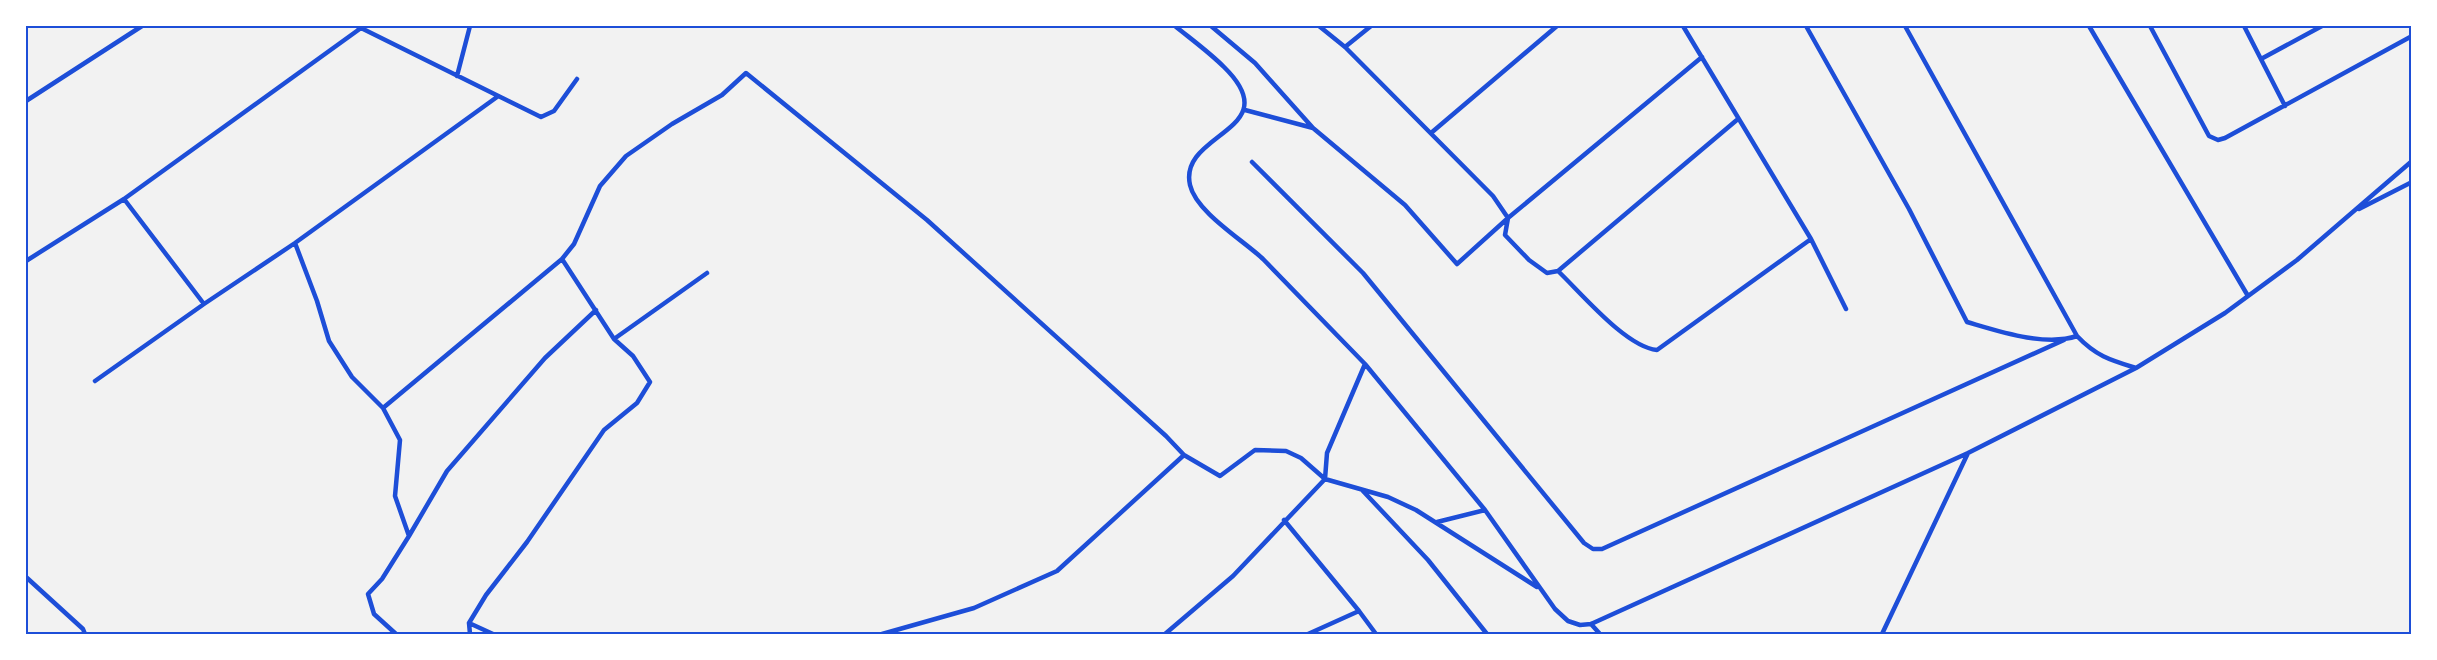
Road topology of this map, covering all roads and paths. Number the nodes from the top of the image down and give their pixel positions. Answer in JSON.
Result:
{"nodes":[{"id":1,"x":142,"y":26,"type":"edge"},
{"id":2,"x":470,"y":26,"type":"edge"},
{"id":3,"x":1175,"y":26,"type":"edge"},
{"id":4,"x":1211,"y":26,"type":"edge"},
{"id":5,"x":1319,"y":26,"type":"edge"},
{"id":6,"x":1371,"y":26,"type":"edge"},
{"id":7,"x":1557,"y":26,"type":"edge"},
{"id":8,"x":1683,"y":26,"type":"edge"},
{"id":9,"x":1806,"y":26,"type":"edge"},
{"id":10,"x":1905,"y":26,"type":"edge"},
{"id":11,"x":2089,"y":26,"type":"edge"},
{"id":12,"x":2150,"y":26,"type":"edge"},
{"id":13,"x":2244,"y":26,"type":"edge"},
{"id":14,"x":2322,"y":26,"type":"edge"},
{"id":15,"x":363,"y":27,"type":"edge"},
{"id":16,"x":2412,"y":36,"type":"edge"},
{"id":17,"x":1345,"y":47,"type":"junction"},
{"id":18,"x":1702,"y":57,"type":"junction"},
{"id":19,"x":2261,"y":59,"type":"junction"},
{"id":20,"x":457,"y":76,"type":"junction"},
{"id":21,"x":577,"y":79,"type":"dead end"},
{"id":22,"x":498,"y":97,"type":"junction"},
{"id":23,"x":26,"y":101,"type":"edge"},
{"id":24,"x":2284,"y":106,"type":"junction"},
{"id":25,"x":1245,"y":110,"type":"junction"},
{"id":26,"x":1738,"y":119,"type":"junction"},
{"id":27,"x":1313,"y":128,"type":"junction"},
{"id":28,"x":1431,"y":133,"type":"junction"},
{"id":29,"x":2412,"y":161,"type":"edge"},
{"id":30,"x":1251,"y":162,"type":"dead end"},
{"id":31,"x":2412,"y":182,"type":"edge"},
{"id":32,"x":124,"y":199,"type":"junction"},
{"id":33,"x":2351,"y":213,"type":"junction"},
{"id":34,"x":1508,"y":218,"type":"junction"},
{"id":35,"x":1811,"y":239,"type":"junction"},
{"id":36,"x":295,"y":243,"type":"junction"},
{"id":37,"x":562,"y":259,"type":"junction"},
{"id":38,"x":26,"y":261,"type":"edge"},
{"id":39,"x":1558,"y":271,"type":"junction"},
{"id":40,"x":707,"y":273,"type":"dead end"},
{"id":41,"x":2248,"y":296,"type":"junction"},
{"id":42,"x":204,"y":304,"type":"junction"},
{"id":43,"x":596,"y":309,"type":"junction"},
{"id":44,"x":1846,"y":309,"type":"dead end"},
{"id":45,"x":2076,"y":336,"type":"junction"},
{"id":46,"x":614,"y":339,"type":"junction"},
{"id":47,"x":2064,"y":340,"type":"junction"},
{"id":48,"x":1365,"y":364,"type":"junction"},
{"id":49,"x":2136,"y":368,"type":"junction"},
{"id":50,"x":95,"y":381,"type":"dead end"},
{"id":51,"x":384,"y":408,"type":"junction"},
{"id":52,"x":1968,"y":453,"type":"junction"},
{"id":53,"x":1184,"y":455,"type":"junction"},
{"id":54,"x":1325,"y":479,"type":"junction"},
{"id":55,"x":1361,"y":489,"type":"junction"},
{"id":56,"x":1485,"y":510,"type":"junction"},
{"id":57,"x":1284,"y":520,"type":"junction"},
{"id":58,"x":1437,"y":522,"type":"junction"},
{"id":59,"x":409,"y":536,"type":"junction"},
{"id":60,"x":26,"y":577,"type":"edge"},
{"id":61,"x":1539,"y":589,"type":"junction"},
{"id":62,"x":1359,"y":611,"type":"junction"},
{"id":63,"x":469,"y":623,"type":"junction"},
{"id":64,"x":1591,"y":624,"type":"junction"},
{"id":65,"x":85,"y":634,"type":"edge"},
{"id":66,"x":396,"y":634,"type":"edge"},
{"id":67,"x":470,"y":634,"type":"edge"},
{"id":68,"x":493,"y":634,"type":"edge"},
{"id":69,"x":882,"y":634,"type":"edge"},
{"id":70,"x":1165,"y":634,"type":"edge"},
{"id":71,"x":1308,"y":634,"type":"edge"},
{"id":72,"x":1376,"y":634,"type":"edge"},
{"id":73,"x":1487,"y":634,"type":"edge"},
{"id":74,"x":1600,"y":634,"type":"edge"},
{"id":75,"x":1882,"y":634,"type":"edge"}],
"edges":[{"from":1,"to":23,"type":"street"},
{"from":2,"to":20,"type":"street"},
{"from":3,"to":25,"type":"street"},
{"from":4,"to":27,"type":"street"},
{"from":5,"to":17,"type":"street"},
{"from":6,"to":17,"type":"street"},
{"from":7,"to":28,"type":"street"},
{"from":8,"to":18,"type":"street"},
{"from":9,"to":47,"type":"street"},
{"from":10,"to":45,"type":"street"},
{"from":11,"to":41,"type":"street"},
{"from":12,"to":24,"type":"street"},
{"from":13,"to":19,"type":"street"},
{"from":14,"to":19,"type":"street"},
{"from":15,"to":20,"type":"street"},
{"from":15,"to":32,"type":"street"},
{"from":16,"to":24,"type":"street"},
{"from":17,"to":28,"type":"street"},
{"from":18,"to":26,"type":"street"},
{"from":18,"to":34,"type":"street"},
{"from":19,"to":24,"type":"street"},
{"from":20,"to":22,"type":"street"},
{"from":21,"to":22,"type":"street"},
{"from":22,"to":36,"type":"street"},
{"from":25,"to":27,"type":"street"},
{"from":25,"to":48,"type":"street"},
{"from":26,"to":35,"type":"street"},
{"from":26,"to":39,"type":"street"},
{"from":27,"to":34,"type":"street"},
{"from":28,"to":34,"type":"street"},
{"from":29,"to":33,"type":"street"},
{"from":30,"to":47,"type":"street"},
{"from":31,"to":33,"type":"street"},
{"from":32,"to":38,"type":"street"},
{"from":32,"to":42,"type":"street"},
{"from":33,"to":41,"type":"street"},
{"from":34,"to":39,"type":"street"},
{"from":35,"to":39,"type":"street"},
{"from":35,"to":44,"type":"street"},
{"from":36,"to":42,"type":"street"},
{"from":36,"to":51,"type":"street"},
{"from":37,"to":43,"type":"street"},
{"from":37,"to":51,"type":"street"},
{"from":37,"to":53,"type":"street"},
{"from":40,"to":46,"type":"street"},
{"from":41,"to":49,"type":"street"},
{"from":42,"to":50,"type":"street"},
{"from":43,"to":46,"type":"street"},
{"from":43,"to":59,"type":"street"},
{"from":45,"to":47,"type":"street"},
{"from":45,"to":49,"type":"street"},
{"from":46,"to":63,"type":"street"},
{"from":48,"to":54,"type":"street"},
{"from":48,"to":56,"type":"street"},
{"from":49,"to":52,"type":"street"},
{"from":51,"to":59,"type":"street"},
{"from":52,"to":64,"type":"street"},
{"from":52,"to":75,"type":"street"},
{"from":53,"to":54,"type":"street"},
{"from":53,"to":69,"type":"street"},
{"from":54,"to":55,"type":"street"},
{"from":54,"to":57,"type":"street"},
{"from":55,"to":58,"type":"street"},
{"from":55,"to":73,"type":"street"},
{"from":56,"to":58,"type":"street"},
{"from":56,"to":61,"type":"street"},
{"from":57,"to":62,"type":"street"},
{"from":57,"to":70,"type":"street"},
{"from":58,"to":61,"type":"street"},
{"from":59,"to":66,"type":"street"},
{"from":60,"to":65,"type":"street"},
{"from":61,"to":64,"type":"street"},
{"from":62,"to":71,"type":"street"},
{"from":62,"to":72,"type":"street"},
{"from":63,"to":67,"type":"street"},
{"from":63,"to":68,"type":"street"},
{"from":64,"to":74,"type":"street"}]}
